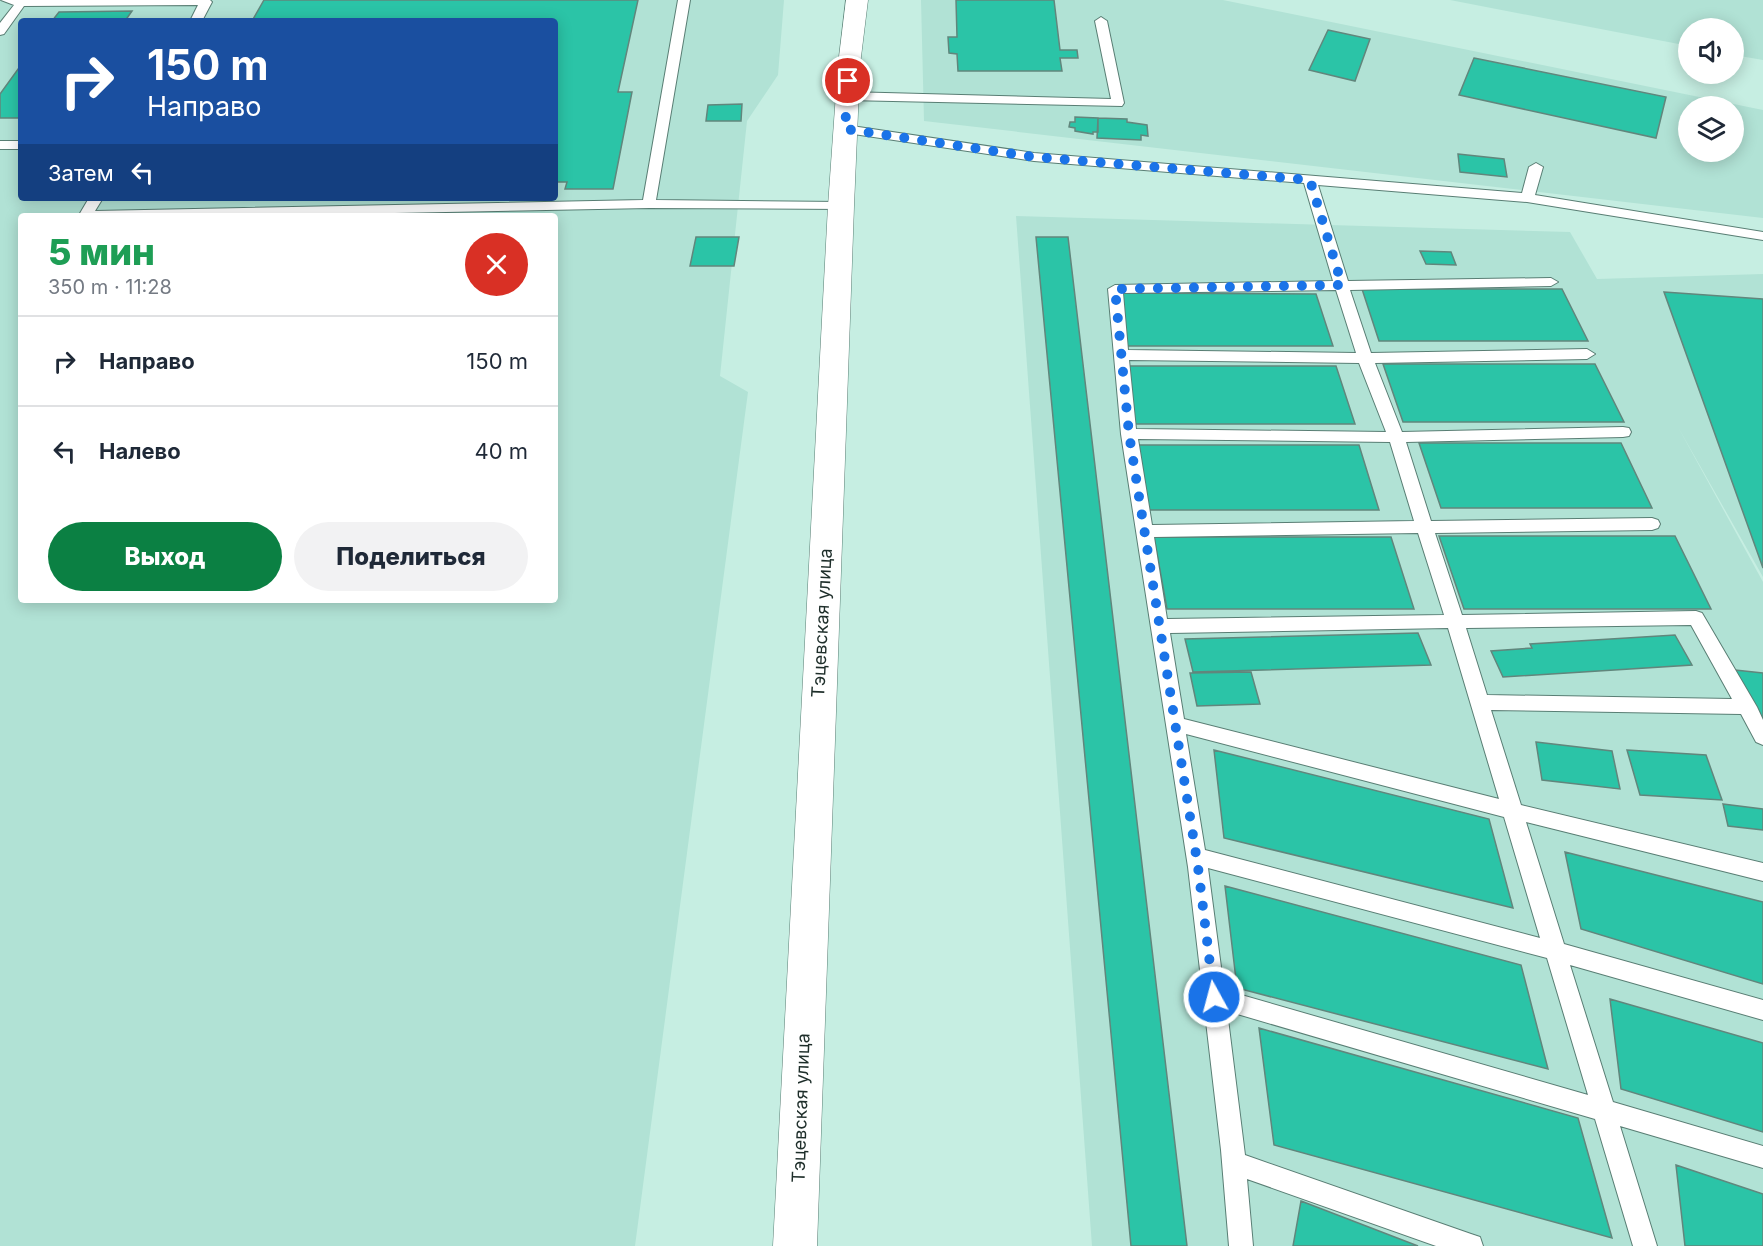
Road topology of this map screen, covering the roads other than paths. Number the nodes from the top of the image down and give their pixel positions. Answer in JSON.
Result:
{"nodes":[{"id":1,"x":7,"y":0,"type":"edge"},
{"id":2,"x":684,"y":0,"type":"edge"},
{"id":3,"x":857,"y":0,"type":"edge"},
{"id":4,"x":21,"y":3,"type":"junction"},
{"id":5,"x":198,"y":18,"type":"edge"},
{"id":6,"x":1101,"y":21,"type":"dead end"},
{"id":7,"x":0,"y":31,"type":"edge"},
{"id":8,"x":847,"y":96,"type":"junction"},
{"id":9,"x":845,"y":129,"type":"junction"},
{"id":10,"x":0,"y":145,"type":"edge"},
{"id":11,"x":18,"y":145,"type":"edge"},
{"id":12,"x":1536,"y":167,"type":"dead end"},
{"id":13,"x":1310,"y":180,"type":"junction"},
{"id":14,"x":1527,"y":198,"type":"junction"},
{"id":15,"x":649,"y":204,"type":"junction"},
{"id":16,"x":841,"y":206,"type":"junction"},
{"id":17,"x":188,"y":213,"type":"edge"},
{"id":18,"x":1763,"y":236,"type":"edge"},
{"id":19,"x":1551,"y":282,"type":"dead end"},
{"id":20,"x":1342,"y":285,"type":"junction"},
{"id":21,"x":1587,"y":354,"type":"dead end"},
{"id":22,"x":1121,"y":355,"type":"junction"},
{"id":23,"x":1364,"y":358,"type":"junction"},
{"id":24,"x":1623,"y":432,"type":"dead end"},
{"id":25,"x":1129,"y":434,"type":"junction"},
{"id":26,"x":1396,"y":437,"type":"junction"},
{"id":27,"x":1652,"y":524,"type":"dead end"},
{"id":28,"x":1423,"y":527,"type":"junction"},
{"id":29,"x":1145,"y":531,"type":"junction"},
{"id":30,"x":1455,"y":622,"type":"junction"},
{"id":31,"x":1159,"y":626,"type":"junction"},
{"id":32,"x":1479,"y":702,"type":"junction"},
{"id":33,"x":1748,"y":707,"type":"junction"},
{"id":34,"x":1175,"y":724,"type":"junction"},
{"id":35,"x":1763,"y":737,"type":"edge"},
{"id":36,"x":1513,"y":811,"type":"junction"},
{"id":37,"x":1197,"y":856,"type":"junction"},
{"id":38,"x":1763,"y":872,"type":"edge"},
{"id":39,"x":1555,"y":951,"type":"junction"},
{"id":40,"x":1214,"y":997,"type":"junction"},
{"id":41,"x":1763,"y":1010,"type":"edge"},
{"id":42,"x":1604,"y":1111,"type":"junction"},
{"id":43,"x":1763,"y":1157,"type":"edge"},
{"id":44,"x":1234,"y":1163,"type":"junction"},
{"id":45,"x":795,"y":1246,"type":"edge"},
{"id":46,"x":1241,"y":1246,"type":"edge"},
{"id":47,"x":1471,"y":1246,"type":"edge"},
{"id":48,"x":1645,"y":1246,"type":"edge"}],
"edges":[{"from":1,"to":4,"type":"lane"},
{"from":2,"to":15,"type":"lane"},
{"from":3,"to":8,"type":"main road","name":"Тэцевская улица"},
{"from":4,"to":5,"type":"lane"},
{"from":4,"to":7,"type":"lane"},
{"from":6,"to":8,"type":"lane"},
{"from":8,"to":9,"type":"main road","name":"Тэцевская улица"},
{"from":9,"to":13,"type":"lane"},
{"from":9,"to":16,"type":"main road","name":"Тэцевская улица"},
{"from":10,"to":11,"type":"lane"},
{"from":12,"to":14,"type":"lane"},
{"from":13,"to":14,"type":"lane"},
{"from":13,"to":20,"type":"lane"},
{"from":14,"to":18,"type":"lane"},
{"from":15,"to":16,"type":"lane"},
{"from":15,"to":17,"type":"lane"},
{"from":16,"to":45,"type":"main road","name":"Тэцевская улица"},
{"from":19,"to":20,"type":"lane"},
{"from":20,"to":22,"type":"lane"},
{"from":20,"to":23,"type":"lane"},
{"from":21,"to":23,"type":"lane"},
{"from":22,"to":23,"type":"lane"},
{"from":22,"to":25,"type":"lane"},
{"from":23,"to":26,"type":"lane"},
{"from":24,"to":26,"type":"lane"},
{"from":25,"to":26,"type":"lane"},
{"from":25,"to":29,"type":"lane"},
{"from":26,"to":28,"type":"lane"},
{"from":27,"to":28,"type":"lane"},
{"from":28,"to":29,"type":"lane"},
{"from":28,"to":30,"type":"lane"},
{"from":29,"to":31,"type":"lane"},
{"from":30,"to":31,"type":"lane"},
{"from":30,"to":32,"type":"lane"},
{"from":30,"to":33,"type":"lane"},
{"from":31,"to":34,"type":"lane"},
{"from":32,"to":33,"type":"lane"},
{"from":32,"to":36,"type":"lane"},
{"from":33,"to":35,"type":"lane"},
{"from":34,"to":36,"type":"lane"},
{"from":34,"to":37,"type":"lane"},
{"from":36,"to":38,"type":"lane"},
{"from":36,"to":39,"type":"lane"},
{"from":37,"to":39,"type":"lane"},
{"from":37,"to":40,"type":"lane"},
{"from":39,"to":41,"type":"lane"},
{"from":39,"to":42,"type":"lane"},
{"from":40,"to":42,"type":"lane"},
{"from":40,"to":44,"type":"lane"},
{"from":42,"to":43,"type":"lane"},
{"from":42,"to":48,"type":"lane"},
{"from":44,"to":46,"type":"lane"},
{"from":44,"to":47,"type":"lane"}]}
